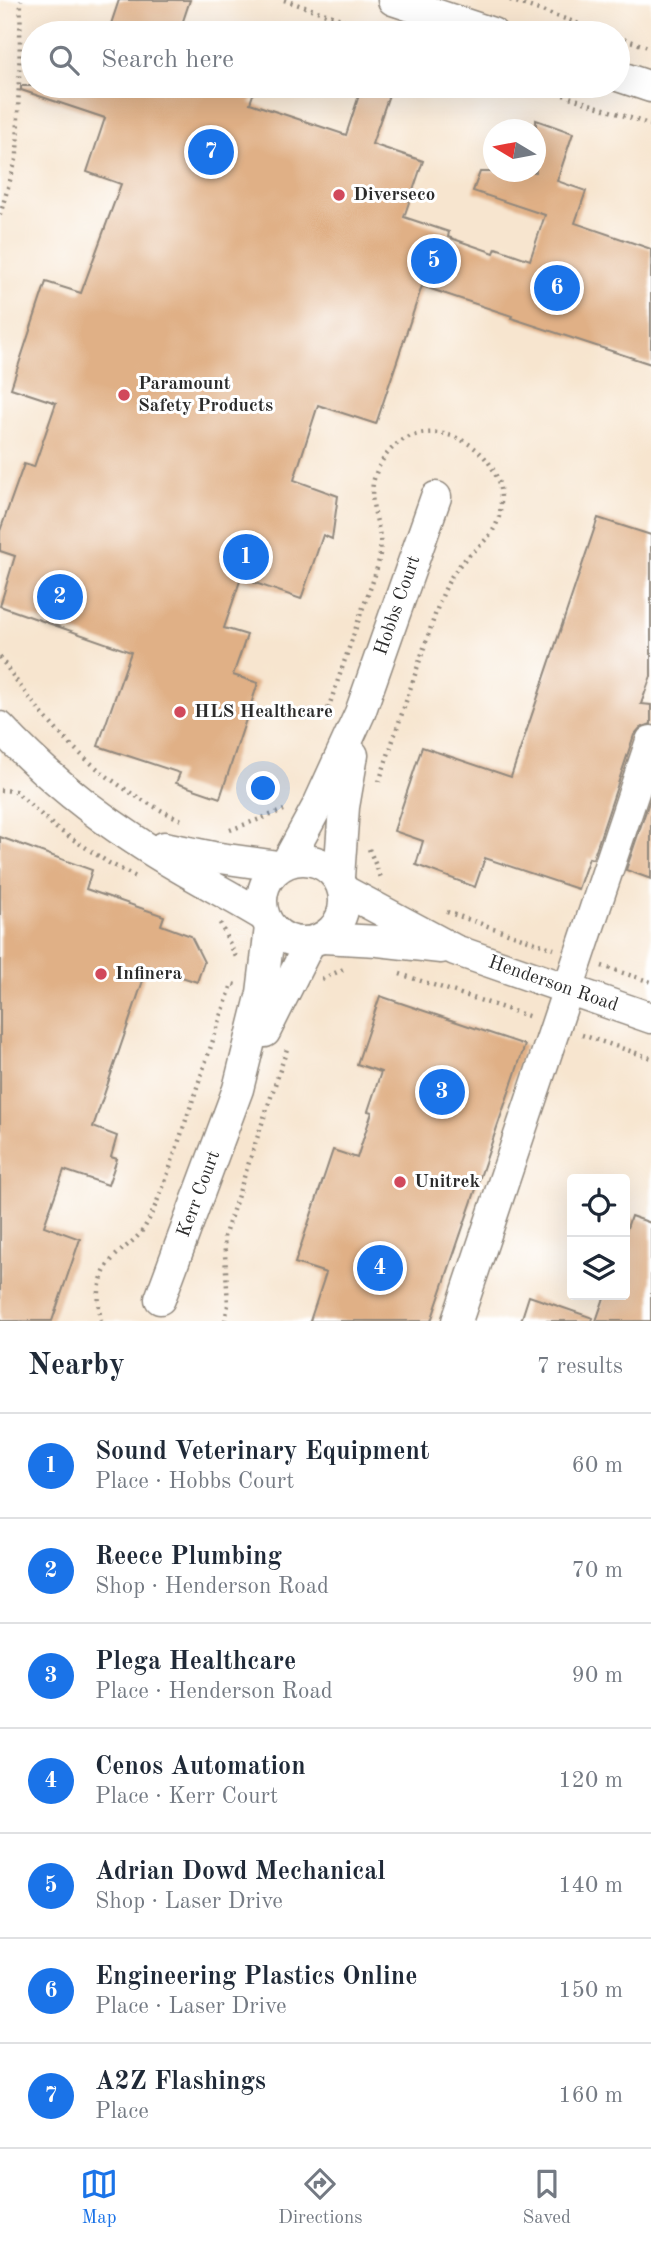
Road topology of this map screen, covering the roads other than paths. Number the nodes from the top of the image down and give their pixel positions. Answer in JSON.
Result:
{"nodes":[{"id":1,"x":393,"y":0,"type":"edge"},
{"id":2,"x":456,"y":21,"type":"edge"},
{"id":3,"x":630,"y":80,"type":"edge"},
{"id":4,"x":651,"y":87,"type":"edge"},
{"id":5,"x":436,"y":497,"type":"dead end"},
{"id":6,"x":360,"y":713,"type":"junction"},
{"id":7,"x":0,"y":727,"type":"edge"},
{"id":8,"x":651,"y":741,"type":"edge"},
{"id":9,"x":136,"y":841,"type":"junction"},
{"id":10,"x":282,"y":864,"type":"junction"},
{"id":11,"x":341,"y":884,"type":"junction"},
{"id":12,"x":267,"y":922,"type":"junction"},
{"id":13,"x":317,"y":940,"type":"junction"},
{"id":14,"x":455,"y":950,"type":"junction"},
{"id":15,"x":568,"y":989,"type":"junction"},
{"id":16,"x":651,"y":1018,"type":"edge"},
{"id":17,"x":237,"y":1089,"type":"junction"},
{"id":18,"x":160,"y":1299,"type":"dead end"},
{"id":19,"x":457,"y":1321,"type":"edge"}],
"edges":[{"from":1,"to":2,"type":"street"},
{"from":3,"to":4,"type":"street"},
{"from":5,"to":6,"type":"street","name":"Hobbs Court"},
{"from":6,"to":10,"type":"street","name":"Hobbs Court"},
{"from":6,"to":11,"type":"street","name":"Hobbs Court"},
{"from":7,"to":9,"type":"street"},
{"from":8,"to":15,"type":"street"},
{"from":9,"to":10,"type":"street"},
{"from":9,"to":12,"type":"street"},
{"from":10,"to":11,"type":"street"},
{"from":10,"to":12,"type":"street"},
{"from":11,"to":13,"type":"street"},
{"from":11,"to":14,"type":"street","name":"Henderson Road"},
{"from":12,"to":13,"type":"street"},
{"from":12,"to":17,"type":"street","name":"Kerr Court"},
{"from":13,"to":14,"type":"street","name":"Henderson Road"},
{"from":13,"to":17,"type":"street","name":"Kerr Court"},
{"from":14,"to":15,"type":"street","name":"Henderson Road"},
{"from":15,"to":16,"type":"street","name":"Henderson Road"},
{"from":15,"to":19,"type":"street"},
{"from":17,"to":18,"type":"street","name":"Kerr Court"}]}
